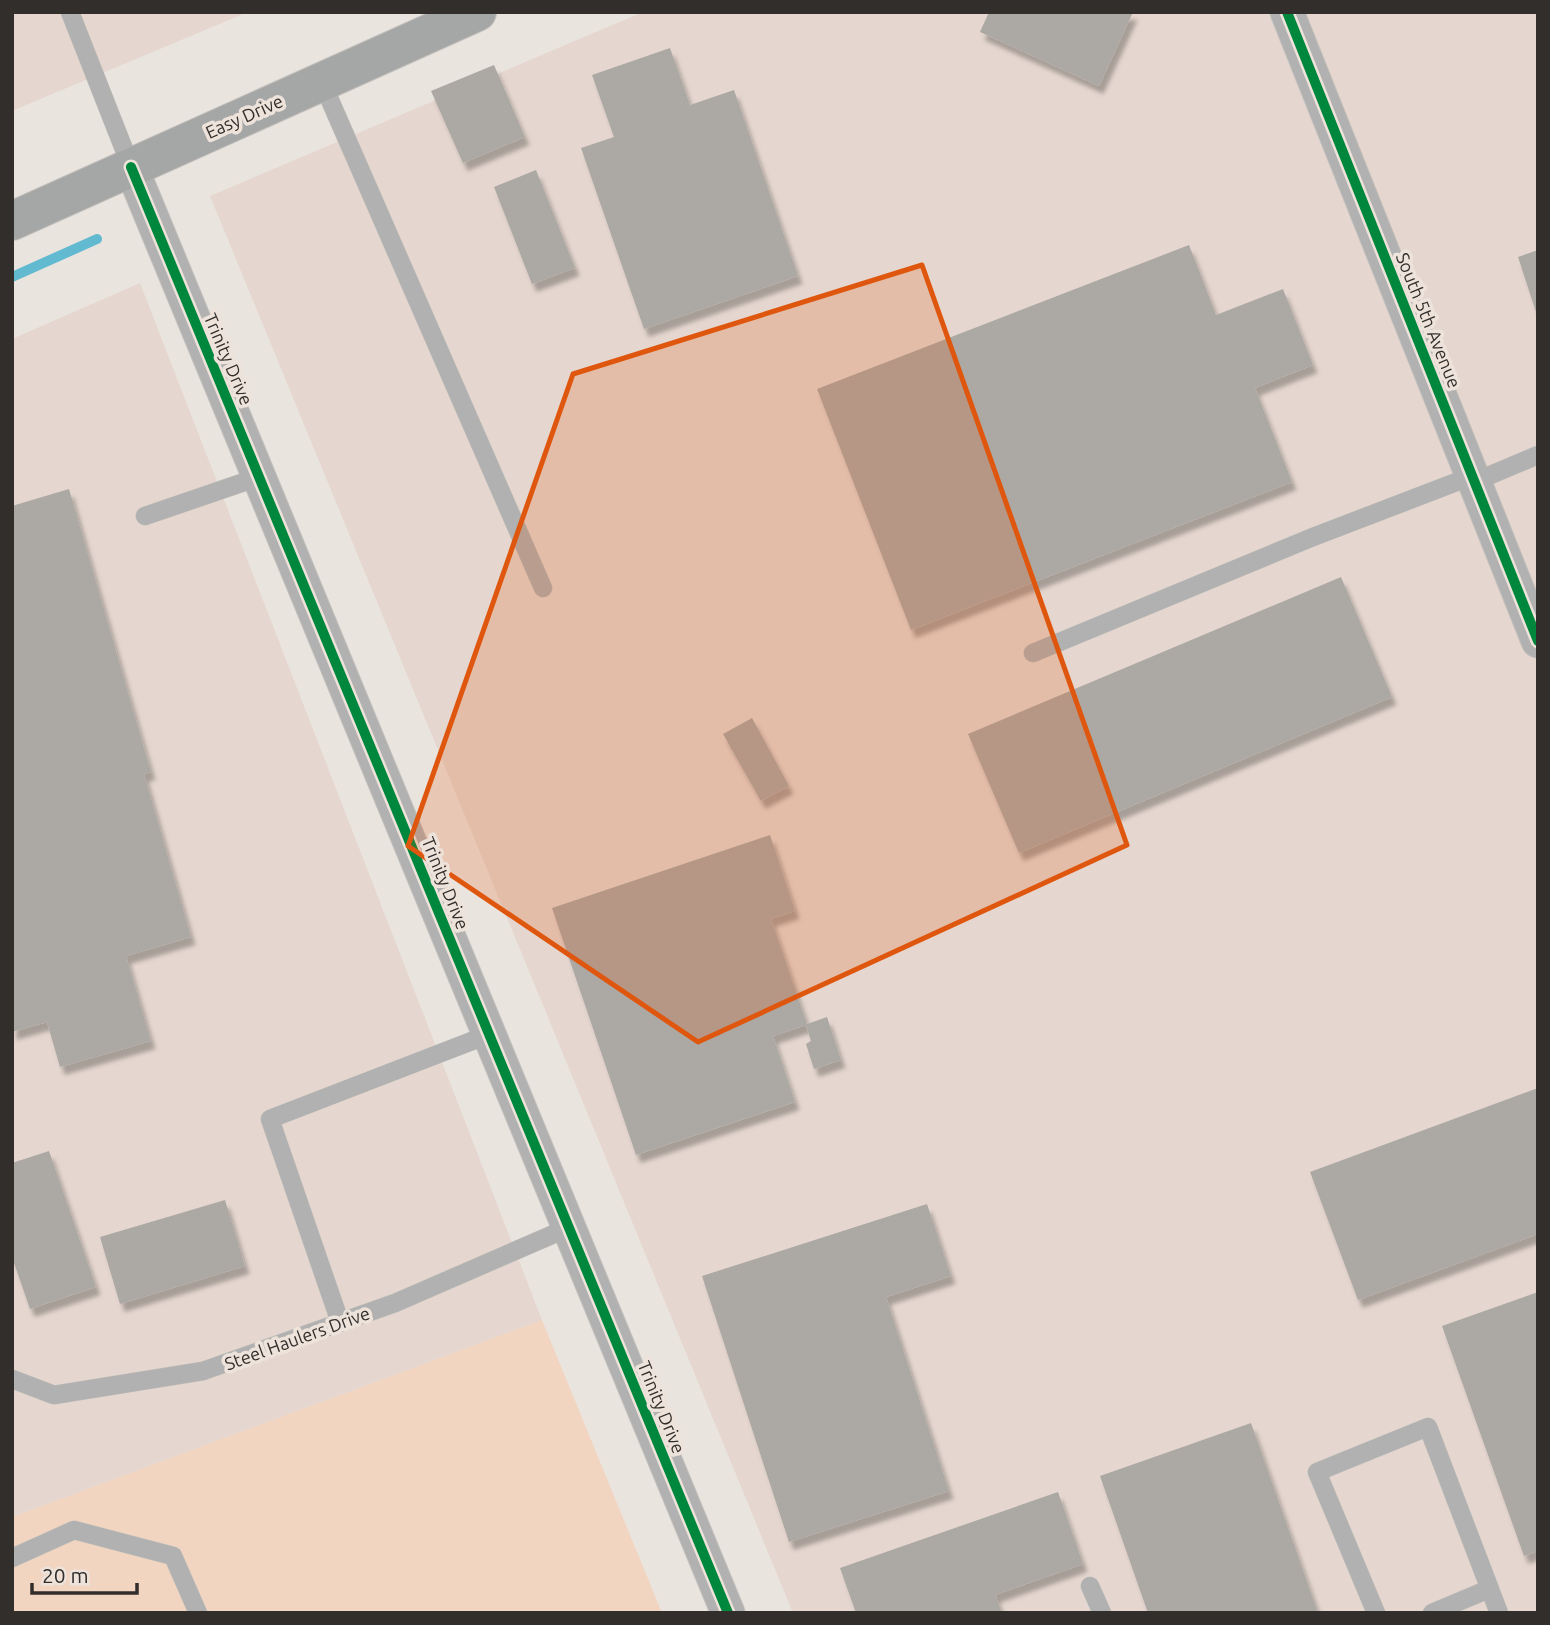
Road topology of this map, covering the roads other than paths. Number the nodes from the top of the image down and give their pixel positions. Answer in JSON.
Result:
{"nodes":[{"id":1,"x":70,"y":12,"type":"edge"},
{"id":2,"x":477,"y":12,"type":"edge"},
{"id":3,"x":1287,"y":12,"type":"edge"},
{"id":4,"x":322,"y":82,"type":"junction"},
{"id":5,"x":131,"y":167,"type":"junction"},
{"id":6,"x":12,"y":220,"type":"edge"},
{"id":7,"x":1538,"y":455,"type":"edge"},
{"id":8,"x":259,"y":477,"type":"junction"},
{"id":9,"x":1473,"y":479,"type":"junction"},
{"id":10,"x":145,"y":516,"type":"dead end"},
{"id":11,"x":543,"y":588,"type":"dead end"},
{"id":12,"x":1538,"y":640,"type":"edge"},
{"id":13,"x":1033,"y":653,"type":"dead end"},
{"id":14,"x":490,"y":1034,"type":"junction"},
{"id":15,"x":570,"y":1227,"type":"junction"},
{"id":16,"x":340,"y":1322,"type":"junction"},
{"id":17,"x":12,"y":1379,"type":"edge"},
{"id":18,"x":12,"y":1558,"type":"edge"},
{"id":19,"x":1090,"y":1586,"type":"dead end"},
{"id":20,"x":1489,"y":1589,"type":"junction"},
{"id":21,"x":198,"y":1613,"type":"edge"},
{"id":22,"x":728,"y":1613,"type":"edge"},
{"id":23,"x":1102,"y":1613,"type":"edge"},
{"id":24,"x":1376,"y":1613,"type":"edge"},
{"id":25,"x":1433,"y":1613,"type":"edge"},
{"id":26,"x":1499,"y":1613,"type":"edge"}],
"edges":[{"from":1,"to":5,"type":"lane"},
{"from":2,"to":4,"type":"street","name":"Easy Drive"},
{"from":3,"to":9,"type":"street","name":"South 5th Avenue"},
{"from":4,"to":5,"type":"street","name":"Easy Drive"},
{"from":4,"to":11,"type":"lane"},
{"from":5,"to":6,"type":"street","name":"Easy Drive"},
{"from":5,"to":8,"type":"street","name":"Trinity Drive"},
{"from":7,"to":9,"type":"lane"},
{"from":8,"to":10,"type":"lane"},
{"from":8,"to":14,"type":"street","name":"Trinity Drive"},
{"from":9,"to":12,"type":"street","name":"South 5th Avenue"},
{"from":9,"to":13,"type":"lane"},
{"from":14,"to":15,"type":"street","name":"Trinity Drive"},
{"from":14,"to":16,"type":"lane"},
{"from":15,"to":16,"type":"lane","name":"Steel Haulers Drive"},
{"from":15,"to":22,"type":"street","name":"Trinity Drive"},
{"from":16,"to":17,"type":"lane","name":"Steel Haulers Drive"},
{"from":18,"to":21,"type":"lane"},
{"from":19,"to":23,"type":"lane"},
{"from":20,"to":24,"type":"lane"},
{"from":20,"to":25,"type":"lane"},
{"from":20,"to":26,"type":"lane"}]}
